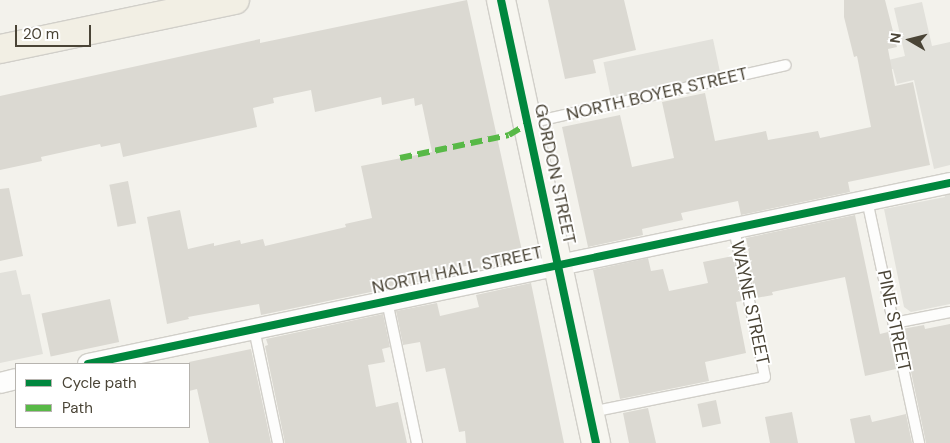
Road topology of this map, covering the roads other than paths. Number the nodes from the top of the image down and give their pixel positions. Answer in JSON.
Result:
{"nodes":[{"id":1,"x":235,"y":0,"type":"edge"},
{"id":2,"x":502,"y":0,"type":"edge"},
{"id":3,"x":0,"y":49,"type":"edge"},
{"id":4,"x":786,"y":65,"type":"dead end"},
{"id":5,"x":529,"y":123,"type":"junction"},
{"id":6,"x":950,"y":183,"type":"edge"},
{"id":7,"x":867,"y":200,"type":"junction"},
{"id":8,"x":734,"y":228,"type":"junction"},
{"id":9,"x":558,"y":264,"type":"junction"},
{"id":10,"x":387,"y":301,"type":"junction"},
{"id":11,"x":950,"y":312,"type":"edge"},
{"id":12,"x":894,"y":323,"type":"junction"},
{"id":13,"x":254,"y":329,"type":"junction"},
{"id":14,"x":93,"y":363,"type":"edge"},
{"id":15,"x":15,"y":380,"type":"edge"},
{"id":16,"x":0,"y":383,"type":"edge"},
{"id":17,"x":590,"y":412,"type":"junction"},
{"id":18,"x":278,"y":443,"type":"edge"},
{"id":19,"x":417,"y":443,"type":"edge"},
{"id":20,"x":596,"y":443,"type":"edge"},
{"id":21,"x":919,"y":443,"type":"edge"}],
"edges":[{"from":1,"to":3,"type":"main road"},
{"from":2,"to":5,"type":"street","name":"GORDON STREET"},
{"from":4,"to":5,"type":"lane","name":"NORTH BOYER STREET"},
{"from":5,"to":9,"type":"street","name":"GORDON STREET"},
{"from":6,"to":7,"type":"street","name":"NORTH HALL STREET"},
{"from":7,"to":8,"type":"street","name":"NORTH HALL STREET"},
{"from":7,"to":12,"type":"lane","name":"PINE STREET"},
{"from":8,"to":9,"type":"street","name":"NORTH HALL STREET"},
{"from":8,"to":17,"type":"lane","name":"WAYNE STREET"},
{"from":9,"to":10,"type":"street","name":"NORTH HALL STREET"},
{"from":9,"to":17,"type":"street","name":"GORDON STREET"},
{"from":10,"to":13,"type":"street","name":"NORTH HALL STREET"},
{"from":10,"to":19,"type":"lane"},
{"from":11,"to":12,"type":"lane"},
{"from":12,"to":21,"type":"lane","name":"PINE STREET"},
{"from":13,"to":14,"type":"street","name":"NORTH HALL STREET"},
{"from":13,"to":18,"type":"lane"},
{"from":15,"to":16,"type":"street"},
{"from":17,"to":20,"type":"street","name":"GORDON STREET"}]}
